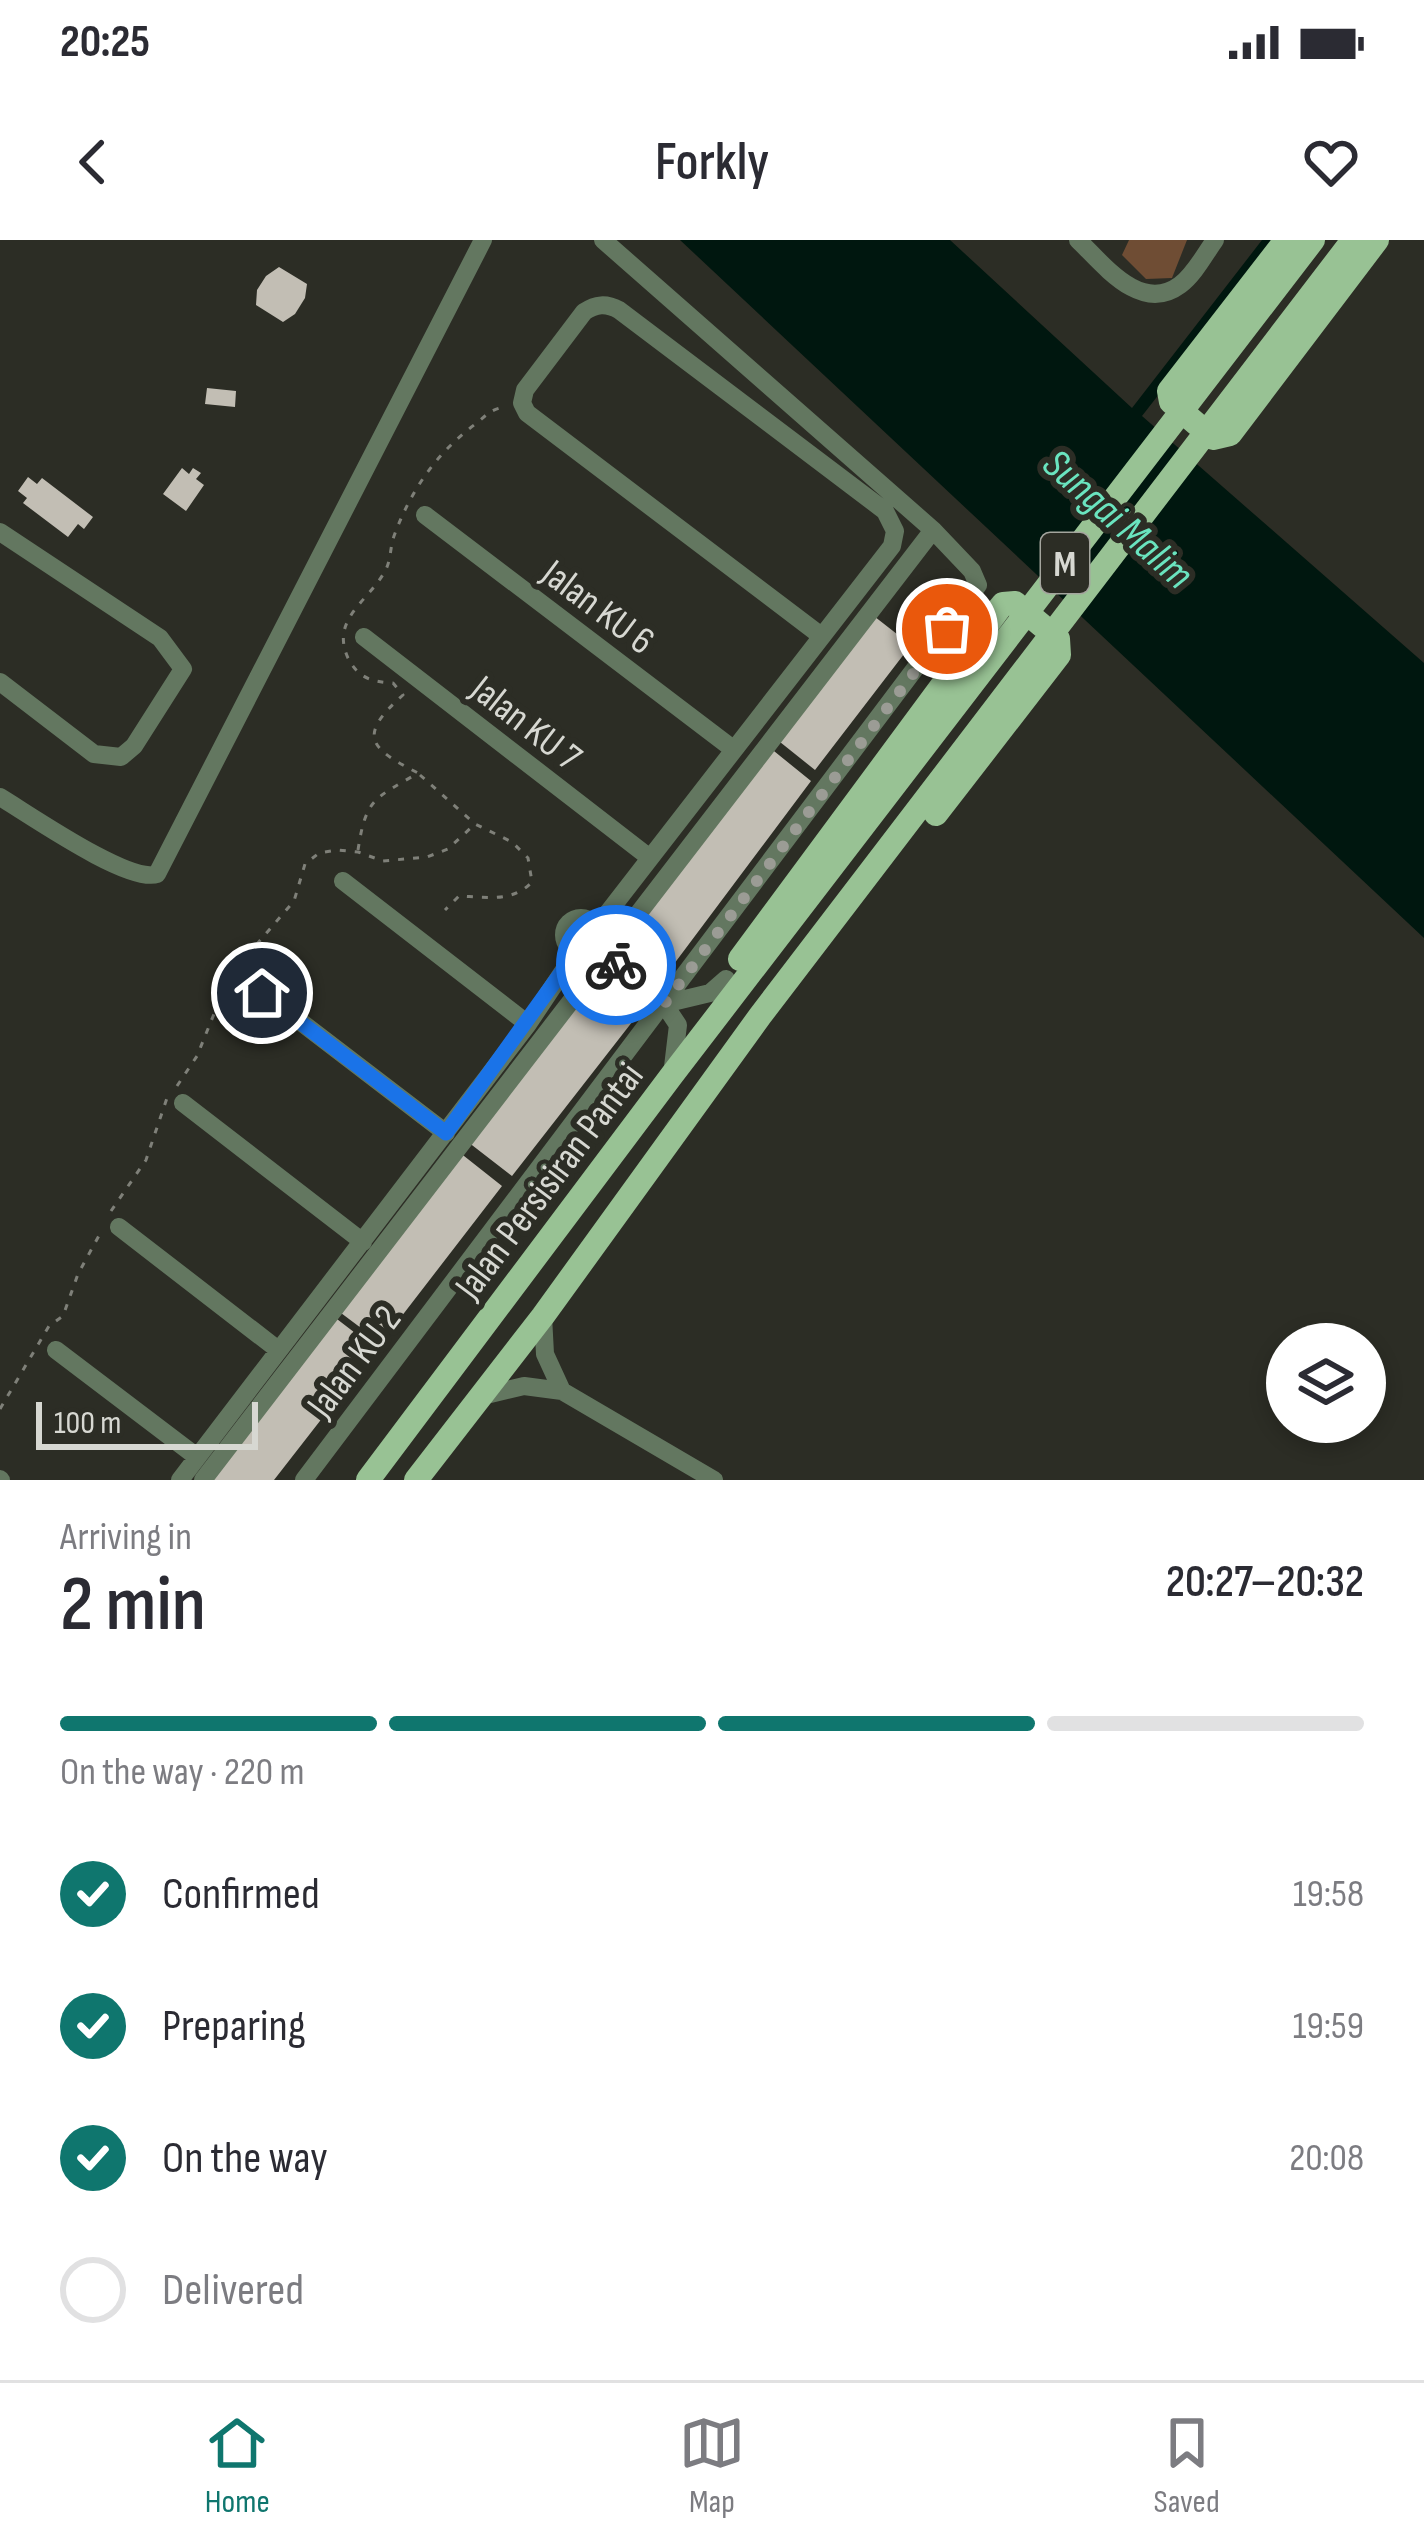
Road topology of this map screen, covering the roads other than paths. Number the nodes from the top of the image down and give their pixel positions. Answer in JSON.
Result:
{"nodes":[{"id":1,"x":483,"y":240,"type":"edge"},
{"id":2,"x":603,"y":240,"type":"edge"},
{"id":3,"x":1078,"y":240,"type":"edge"},
{"id":4,"x":1108,"y":240,"type":"edge"},
{"id":5,"x":1215,"y":240,"type":"edge"},
{"id":6,"x":1286,"y":240,"type":"edge"},
{"id":7,"x":1313,"y":240,"type":"edge"},
{"id":8,"x":1353,"y":240,"type":"edge"},
{"id":9,"x":1377,"y":240,"type":"edge"},
{"id":10,"x":1095,"y":256,"type":"junction"},
{"id":11,"x":425,"y":515,"type":"dead end"},
{"id":12,"x":933,"y":530,"type":"junction"},
{"id":13,"x":0,"y":532,"type":"edge"},
{"id":14,"x":820,"y":635,"type":"junction"},
{"id":15,"x":364,"y":638,"type":"dead end"},
{"id":16,"x":0,"y":682,"type":"edge"},
{"id":17,"x":733,"y":749,"type":"junction"},
{"id":18,"x":0,"y":797,"type":"edge"},
{"id":19,"x":650,"y":858,"type":"junction"},
{"id":20,"x":344,"y":881,"type":"dead end"},
{"id":21,"x":593,"y":946,"type":"junction"},
{"id":22,"x":726,"y":979,"type":"junction"},
{"id":23,"x":262,"y":993,"type":"dead end"},
{"id":24,"x":664,"y":1004,"type":"junction"},
{"id":25,"x":760,"y":1016,"type":"junction"},
{"id":26,"x":528,"y":1024,"type":"junction"},
{"id":27,"x":672,"y":1075,"type":"junction"},
{"id":28,"x":183,"y":1103,"type":"dead end"},
{"id":29,"x":446,"y":1133,"type":"junction"},
{"id":30,"x":119,"y":1227,"type":"dead end"},
{"id":31,"x":363,"y":1241,"type":"junction"},
{"id":32,"x":543,"y":1316,"type":"junction"},
{"id":33,"x":277,"y":1349,"type":"junction"},
{"id":34,"x":56,"y":1350,"type":"dead end"},
{"id":35,"x":562,"y":1391,"type":"junction"},
{"id":36,"x":482,"y":1396,"type":"junction"},
{"id":37,"x":197,"y":1457,"type":"junction"},
{"id":38,"x":180,"y":1480,"type":"edge"},
{"id":39,"x":203,"y":1480,"type":"edge"},
{"id":40,"x":304,"y":1480,"type":"edge"},
{"id":41,"x":368,"y":1480,"type":"edge"},
{"id":42,"x":416,"y":1480,"type":"edge"},
{"id":43,"x":714,"y":1480,"type":"edge"}],
"edges":[{"from":1,"to":18,"type":"street"},
{"from":2,"to":12,"type":"street"},
{"from":3,"to":10,"type":"street"},
{"from":4,"to":10,"type":"street"},
{"from":5,"to":10,"type":"street"},
{"from":6,"to":9,"type":"main road"},
{"from":7,"to":27,"type":"main road","name":"Jalan Persisiran Pantai","number":"M"},
{"from":8,"to":25,"type":"main road","name":"Jalan Persisiran Pantai","number":"M"},
{"from":11,"to":17,"type":"street","name":"Jalan KU 6"},
{"from":12,"to":21,"type":"street"},
{"from":12,"to":24,"type":"street","name":"Jalan KU 2"},
{"from":13,"to":16,"type":"street"},
{"from":14,"to":14,"type":"street"},
{"from":14,"to":17,"type":"street"},
{"from":15,"to":19,"type":"street","name":"Jalan KU 7"},
{"from":17,"to":19,"type":"street"},
{"from":19,"to":21,"type":"street"},
{"from":20,"to":26,"type":"street"},
{"from":21,"to":24,"type":"street"},
{"from":21,"to":26,"type":"street"},
{"from":21,"to":39,"type":"street"},
{"from":22,"to":24,"type":"street"},
{"from":22,"to":25,"type":"main road"},
{"from":22,"to":27,"type":"main road"},
{"from":23,"to":29,"type":"street"},
{"from":24,"to":27,"type":"street"},
{"from":24,"to":40,"type":"street","name":"Jalan KU 2"},
{"from":25,"to":32,"type":"main road","name":"Jalan Persisiran Pantai","number":"M"},
{"from":26,"to":29,"type":"street"},
{"from":27,"to":41,"type":"main road","name":"Jalan Persisiran Pantai","number":"M"},
{"from":28,"to":31,"type":"street"},
{"from":29,"to":31,"type":"street"},
{"from":30,"to":33,"type":"street"},
{"from":31,"to":33,"type":"street"},
{"from":32,"to":35,"type":"street"},
{"from":32,"to":36,"type":"main road","name":"Jalan Persisiran Pantai","number":"M"},
{"from":33,"to":37,"type":"street"},
{"from":34,"to":37,"type":"street"},
{"from":35,"to":36,"type":"street"},
{"from":35,"to":43,"type":"street"},
{"from":36,"to":42,"type":"main road","name":"Jalan Persisiran Pantai","number":"M"},
{"from":37,"to":38,"type":"street"}]}
